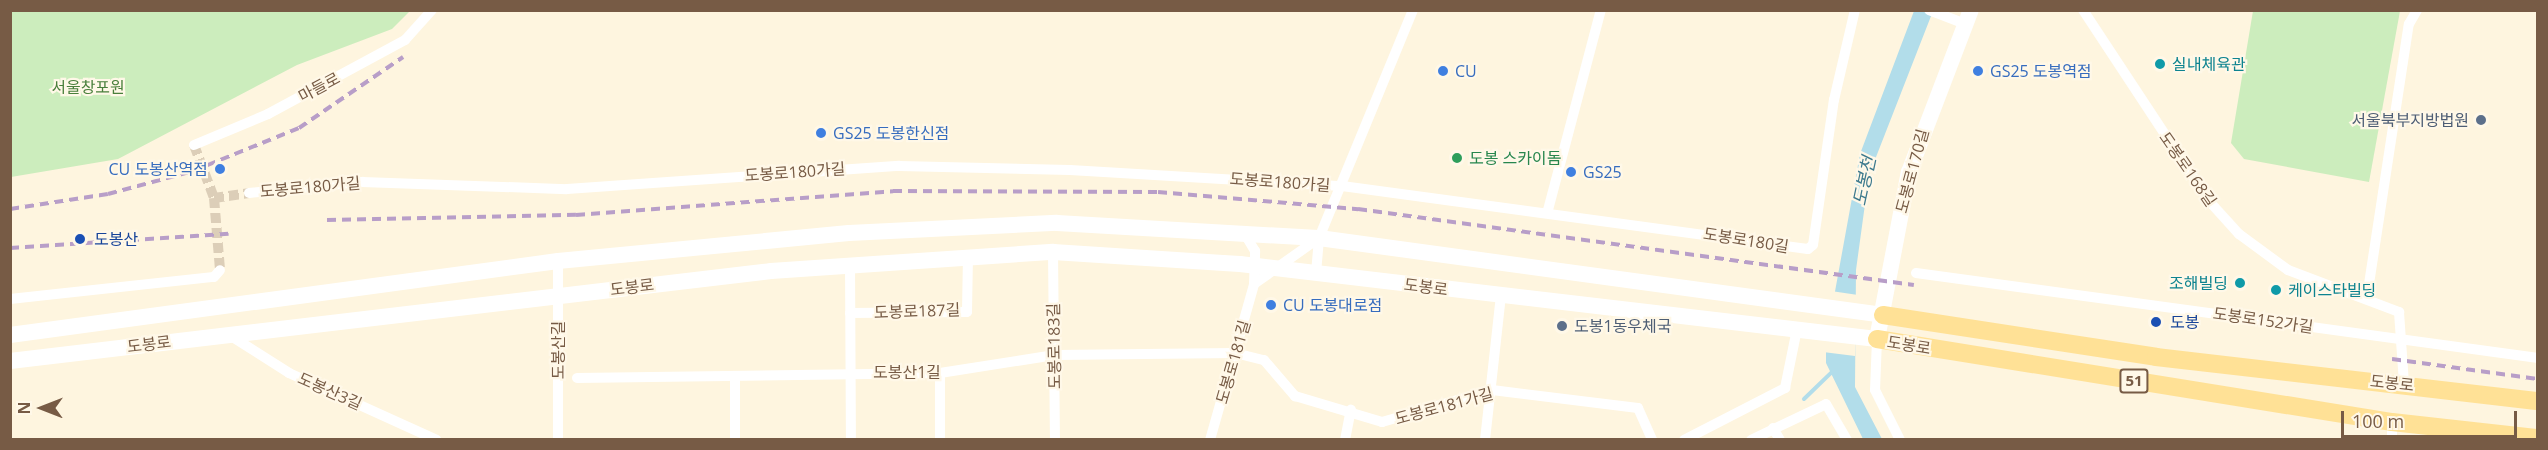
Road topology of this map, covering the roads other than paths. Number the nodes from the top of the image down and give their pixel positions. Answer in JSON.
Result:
{"nodes":[{"id":1,"x":432,"y":10,"type":"edge"},
{"id":2,"x":1413,"y":10,"type":"edge"},
{"id":3,"x":1601,"y":10,"type":"edge"},
{"id":4,"x":1855,"y":10,"type":"edge"},
{"id":5,"x":1929,"y":10,"type":"edge"},
{"id":6,"x":2083,"y":10,"type":"edge"},
{"id":7,"x":2417,"y":10,"type":"edge"},
{"id":8,"x":1968,"y":17,"type":"edge"},
{"id":9,"x":194,"y":145,"type":"dead end"},
{"id":10,"x":1342,"y":186,"type":"junction"},
{"id":11,"x":249,"y":193,"type":"tunnel mouth"},
{"id":12,"x":1548,"y":210,"type":"junction"},
{"id":13,"x":1242,"y":230,"type":"junction"},
{"id":14,"x":1319,"y":238,"type":"junction"},
{"id":15,"x":1053,"y":252,"type":"junction"},
{"id":16,"x":968,"y":255,"type":"junction"},
{"id":17,"x":558,"y":261,"type":"junction"},
{"id":18,"x":850,"y":263,"type":"junction"},
{"id":19,"x":1255,"y":266,"type":"junction"},
{"id":20,"x":1278,"y":269,"type":"junction"},
{"id":21,"x":220,"y":270,"type":"dead end"},
{"id":22,"x":1316,"y":273,"type":"junction"},
{"id":23,"x":1916,"y":273,"type":"dead end"},
{"id":24,"x":1254,"y":284,"type":"junction"},
{"id":25,"x":558,"y":295,"type":"junction"},
{"id":26,"x":1501,"y":296,"type":"junction"},
{"id":27,"x":2367,"y":297,"type":"junction"},
{"id":28,"x":10,"y":299,"type":"edge"},
{"id":29,"x":850,"y":313,"type":"junction"},
{"id":30,"x":1875,"y":313,"type":"junction"},
{"id":31,"x":1800,"y":329,"type":"junction"},
{"id":32,"x":228,"y":334,"type":"junction"},
{"id":33,"x":10,"y":335,"type":"edge"},
{"id":34,"x":1870,"y":338,"type":"junction"},
{"id":35,"x":2404,"y":339,"type":"junction"},
{"id":36,"x":1236,"y":353,"type":"junction"},
{"id":37,"x":1055,"y":355,"type":"junction"},
{"id":38,"x":2538,"y":358,"type":"edge"},
{"id":39,"x":10,"y":361,"type":"edge"},
{"id":40,"x":850,"y":372,"type":"junction"},
{"id":41,"x":940,"y":373,"type":"junction"},
{"id":42,"x":735,"y":376,"type":"junction"},
{"id":43,"x":577,"y":378,"type":"dead end"},
{"id":44,"x":2404,"y":384,"type":"junction"},
{"id":45,"x":1492,"y":390,"type":"junction"},
{"id":46,"x":2538,"y":401,"type":"edge"},
{"id":47,"x":1350,"y":410,"type":"junction"},
{"id":48,"x":1773,"y":428,"type":"junction"},
{"id":49,"x":2392,"y":431,"type":"edge"},
{"id":50,"x":2460,"y":435,"type":"edge"},
{"id":51,"x":2538,"y":438,"type":"edge"},
{"id":52,"x":437,"y":440,"type":"edge"},
{"id":53,"x":558,"y":440,"type":"edge"},
{"id":54,"x":735,"y":440,"type":"edge"},
{"id":55,"x":850,"y":440,"type":"edge"},
{"id":56,"x":940,"y":440,"type":"edge"},
{"id":57,"x":1055,"y":440,"type":"edge"},
{"id":58,"x":1210,"y":440,"type":"edge"},
{"id":59,"x":1345,"y":440,"type":"edge"},
{"id":60,"x":1485,"y":440,"type":"edge"},
{"id":61,"x":1653,"y":440,"type":"edge"},
{"id":62,"x":1684,"y":440,"type":"edge"},
{"id":63,"x":1751,"y":440,"type":"edge"},
{"id":64,"x":1780,"y":440,"type":"edge"},
{"id":65,"x":1847,"y":440,"type":"edge"},
{"id":66,"x":1900,"y":440,"type":"edge"}],
"edges":[{"from":1,"to":9,"type":"street","name":"마들로"},
{"from":2,"to":10,"type":"street"},
{"from":3,"to":12,"type":"street"},
{"from":4,"to":12,"type":"street","name":"도봉로180길"},
{"from":5,"to":8,"type":"street"},
{"from":6,"to":27,"type":"street","name":"도봉로168길"},
{"from":7,"to":27,"type":"street"},
{"from":8,"to":30,"type":"main road","name":"도봉로170길"},
{"from":10,"to":11,"type":"street","name":"도봉로180가길"},
{"from":10,"to":12,"type":"street","name":"도봉로180길"},
{"from":10,"to":14,"type":"street"},
{"from":13,"to":14,"type":"main road","name":"도봉로","number":"51"},
{"from":13,"to":17,"type":"main road","name":"도봉로","number":"51"},
{"from":13,"to":19,"type":"street"},
{"from":14,"to":20,"type":"street"},
{"from":14,"to":22,"type":"street"},
{"from":14,"to":30,"type":"main road","name":"도봉로","number":"51"},
{"from":15,"to":16,"type":"main road","name":"도봉로","number":"51"},
{"from":15,"to":19,"type":"main road","name":"도봉로","number":"51"},
{"from":15,"to":37,"type":"street","name":"도봉로183길"},
{"from":16,"to":18,"type":"main road","name":"도봉로","number":"51"},
{"from":16,"to":29,"type":"street","name":"도봉로187길"},
{"from":17,"to":25,"type":"street","name":"도봉산길"},
{"from":17,"to":33,"type":"main road","name":"도봉로","number":"51"},
{"from":18,"to":25,"type":"main road","name":"도봉로","number":"51"},
{"from":18,"to":29,"type":"street","name":"도봉로187길"},
{"from":19,"to":20,"type":"main road","name":"도봉로","number":"51"},
{"from":19,"to":24,"type":"street"},
{"from":20,"to":22,"type":"main road","name":"도봉로","number":"51"},
{"from":20,"to":24,"type":"street"},
{"from":21,"to":28,"type":"street"},
{"from":22,"to":26,"type":"main road","name":"도봉로","number":"51"},
{"from":23,"to":35,"type":"street","name":"도봉로152가길"},
{"from":24,"to":36,"type":"street","name":"도봉로181길"},
{"from":25,"to":32,"type":"main road","name":"도봉로","number":"51"},
{"from":25,"to":53,"type":"street","name":"도봉산길"},
{"from":26,"to":31,"type":"main road","name":"도봉로","number":"51"},
{"from":26,"to":45,"type":"street"},
{"from":27,"to":35,"type":"street","name":"도봉로168길"},
{"from":29,"to":40,"type":"street","name":"도봉로187길"},
{"from":30,"to":34,"type":"main road","name":"도봉로170길"},
{"from":30,"to":44,"type":"main road","name":"도봉로","number":"51"},
{"from":31,"to":34,"type":"main road","name":"도봉로","number":"51"},
{"from":31,"to":62,"type":"street"},
{"from":32,"to":39,"type":"main road","name":"도봉로","number":"51"},
{"from":32,"to":52,"type":"street","name":"도봉산3길"},
{"from":34,"to":49,"type":"main road","name":"도봉로","number":"51"},
{"from":34,"to":66,"type":"street"},
{"from":35,"to":38,"type":"street","name":"도봉로152가길"},
{"from":35,"to":44,"type":"street","name":"도봉로168길"},
{"from":36,"to":37,"type":"street","name":"도봉산1길"},
{"from":36,"to":47,"type":"street","name":"도봉로181가길"},
{"from":36,"to":58,"type":"street","name":"도봉로181길"},
{"from":37,"to":41,"type":"street","name":"도봉산1길"},
{"from":37,"to":57,"type":"street","name":"도봉로183길"},
{"from":40,"to":41,"type":"street","name":"도봉산1길"},
{"from":40,"to":42,"type":"street","name":"도봉산1길"},
{"from":40,"to":55,"type":"street","name":"도봉로187길"},
{"from":41,"to":56,"type":"street"},
{"from":42,"to":43,"type":"street","name":"도봉산1길"},
{"from":42,"to":54,"type":"street"},
{"from":44,"to":46,"type":"main road","name":"도봉로","number":"51"},
{"from":45,"to":47,"type":"street","name":"도봉로181가길"},
{"from":45,"to":60,"type":"street"},
{"from":45,"to":61,"type":"street","name":"도봉로181가길"},
{"from":47,"to":59,"type":"street"},
{"from":48,"to":63,"type":"street"},
{"from":48,"to":64,"type":"street"},
{"from":48,"to":65,"type":"street"},
{"from":49,"to":50,"type":"main road","name":"도봉로","number":"51"},
{"from":50,"to":51,"type":"main road","name":"도봉로","number":"51"}]}
